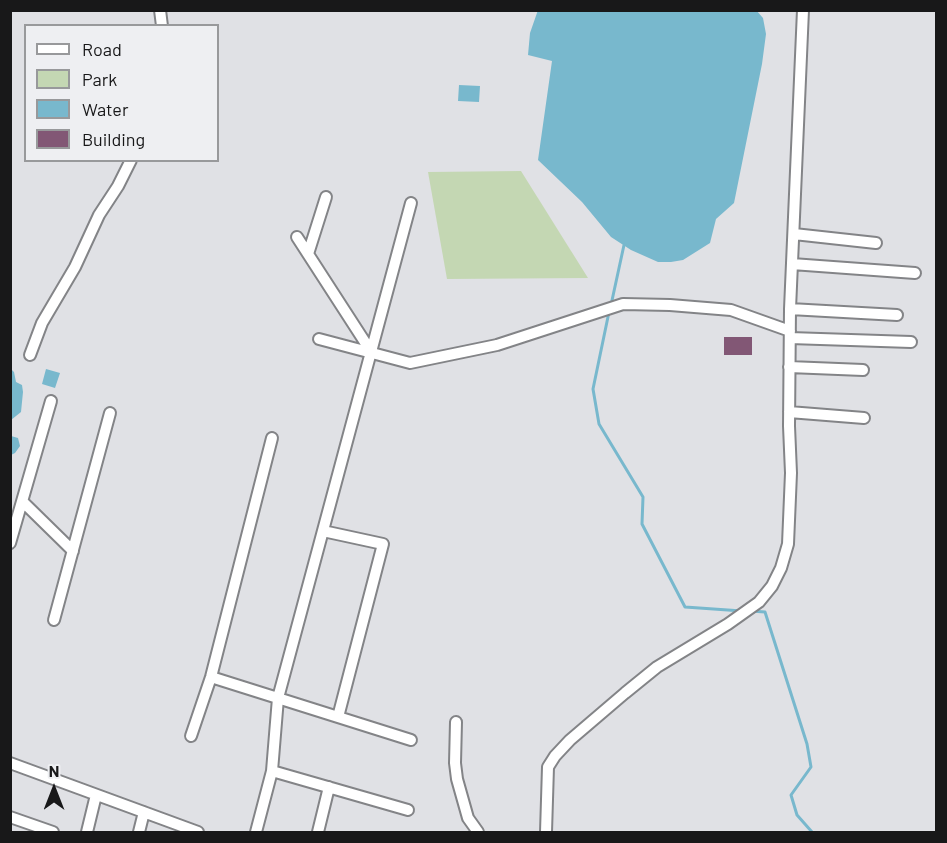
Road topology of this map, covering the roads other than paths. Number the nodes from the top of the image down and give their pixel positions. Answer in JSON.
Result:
{"nodes":[{"id":1,"x":803,"y":10,"type":"edge"},
{"id":2,"x":130,"y":162,"type":"edge"},
{"id":3,"x":326,"y":197,"type":"dead end"},
{"id":4,"x":411,"y":203,"type":"dead end"},
{"id":5,"x":794,"y":234,"type":"junction"},
{"id":6,"x":297,"y":237,"type":"dead end"},
{"id":7,"x":876,"y":243,"type":"dead end"},
{"id":8,"x":308,"y":254,"type":"junction"},
{"id":9,"x":792,"y":264,"type":"junction"},
{"id":10,"x":915,"y":273,"type":"dead end"},
{"id":11,"x":790,"y":309,"type":"junction"},
{"id":12,"x":897,"y":315,"type":"dead end"},
{"id":13,"x":790,"y":334,"type":"junction"},
{"id":14,"x":319,"y":339,"type":"dead end"},
{"id":15,"x":910,"y":342,"type":"dead end"},
{"id":16,"x":372,"y":353,"type":"junction"},
{"id":17,"x":30,"y":355,"type":"dead end"},
{"id":18,"x":789,"y":367,"type":"junction"},
{"id":19,"x":863,"y":370,"type":"dead end"},
{"id":20,"x":51,"y":401,"type":"dead end"},
{"id":21,"x":789,"y":412,"type":"junction"},
{"id":22,"x":110,"y":414,"type":"dead end"},
{"id":23,"x":864,"y":418,"type":"dead end"},
{"id":24,"x":272,"y":438,"type":"dead end"},
{"id":25,"x":22,"y":501,"type":"junction"},
{"id":26,"x":323,"y":531,"type":"junction"},
{"id":27,"x":10,"y":543,"type":"edge"},
{"id":28,"x":73,"y":551,"type":"junction"},
{"id":29,"x":54,"y":620,"type":"dead end"},
{"id":30,"x":211,"y":677,"type":"junction"},
{"id":31,"x":278,"y":698,"type":"junction"},
{"id":32,"x":338,"y":717,"type":"junction"},
{"id":33,"x":456,"y":722,"type":"dead end"},
{"id":34,"x":192,"y":736,"type":"dead end"},
{"id":35,"x":411,"y":740,"type":"dead end"},
{"id":36,"x":10,"y":763,"type":"edge"},
{"id":37,"x":272,"y":771,"type":"junction"},
{"id":38,"x":329,"y":787,"type":"junction"},
{"id":39,"x":96,"y":795,"type":"junction"},
{"id":40,"x":408,"y":810,"type":"dead end"},
{"id":41,"x":144,"y":812,"type":"junction"},
{"id":42,"x":10,"y":818,"type":"edge"},
{"id":43,"x":53,"y":832,"type":"edge"},
{"id":44,"x":87,"y":832,"type":"edge"},
{"id":45,"x":139,"y":832,"type":"edge"},
{"id":46,"x":198,"y":832,"type":"edge"},
{"id":47,"x":256,"y":832,"type":"edge"},
{"id":48,"x":318,"y":832,"type":"edge"},
{"id":49,"x":478,"y":832,"type":"edge"},
{"id":50,"x":546,"y":832,"type":"edge"}],
"edges":[{"from":1,"to":5,"type":"street"},
{"from":2,"to":17,"type":"street"},
{"from":3,"to":8,"type":"street"},
{"from":4,"to":16,"type":"street"},
{"from":5,"to":7,"type":"street"},
{"from":5,"to":9,"type":"street"},
{"from":6,"to":8,"type":"street"},
{"from":8,"to":16,"type":"street"},
{"from":9,"to":10,"type":"street"},
{"from":9,"to":11,"type":"street"},
{"from":11,"to":12,"type":"street"},
{"from":11,"to":13,"type":"street"},
{"from":13,"to":15,"type":"street"},
{"from":13,"to":16,"type":"street"},
{"from":13,"to":18,"type":"street"},
{"from":14,"to":16,"type":"street"},
{"from":16,"to":26,"type":"street"},
{"from":18,"to":19,"type":"street"},
{"from":18,"to":21,"type":"street"},
{"from":20,"to":25,"type":"street"},
{"from":21,"to":23,"type":"street"},
{"from":21,"to":50,"type":"street"},
{"from":22,"to":28,"type":"street"},
{"from":24,"to":30,"type":"street"},
{"from":25,"to":27,"type":"street"},
{"from":25,"to":28,"type":"street"},
{"from":26,"to":31,"type":"street"},
{"from":26,"to":32,"type":"street"},
{"from":28,"to":29,"type":"street"},
{"from":30,"to":31,"type":"street"},
{"from":30,"to":34,"type":"street"},
{"from":31,"to":32,"type":"street"},
{"from":31,"to":37,"type":"street"},
{"from":32,"to":35,"type":"street"},
{"from":33,"to":49,"type":"street"},
{"from":36,"to":39,"type":"street"},
{"from":37,"to":38,"type":"street"},
{"from":37,"to":47,"type":"street"},
{"from":38,"to":40,"type":"street"},
{"from":38,"to":48,"type":"street"},
{"from":39,"to":41,"type":"street"},
{"from":39,"to":44,"type":"street"},
{"from":41,"to":45,"type":"street"},
{"from":41,"to":46,"type":"street"},
{"from":42,"to":43,"type":"street"}]}
